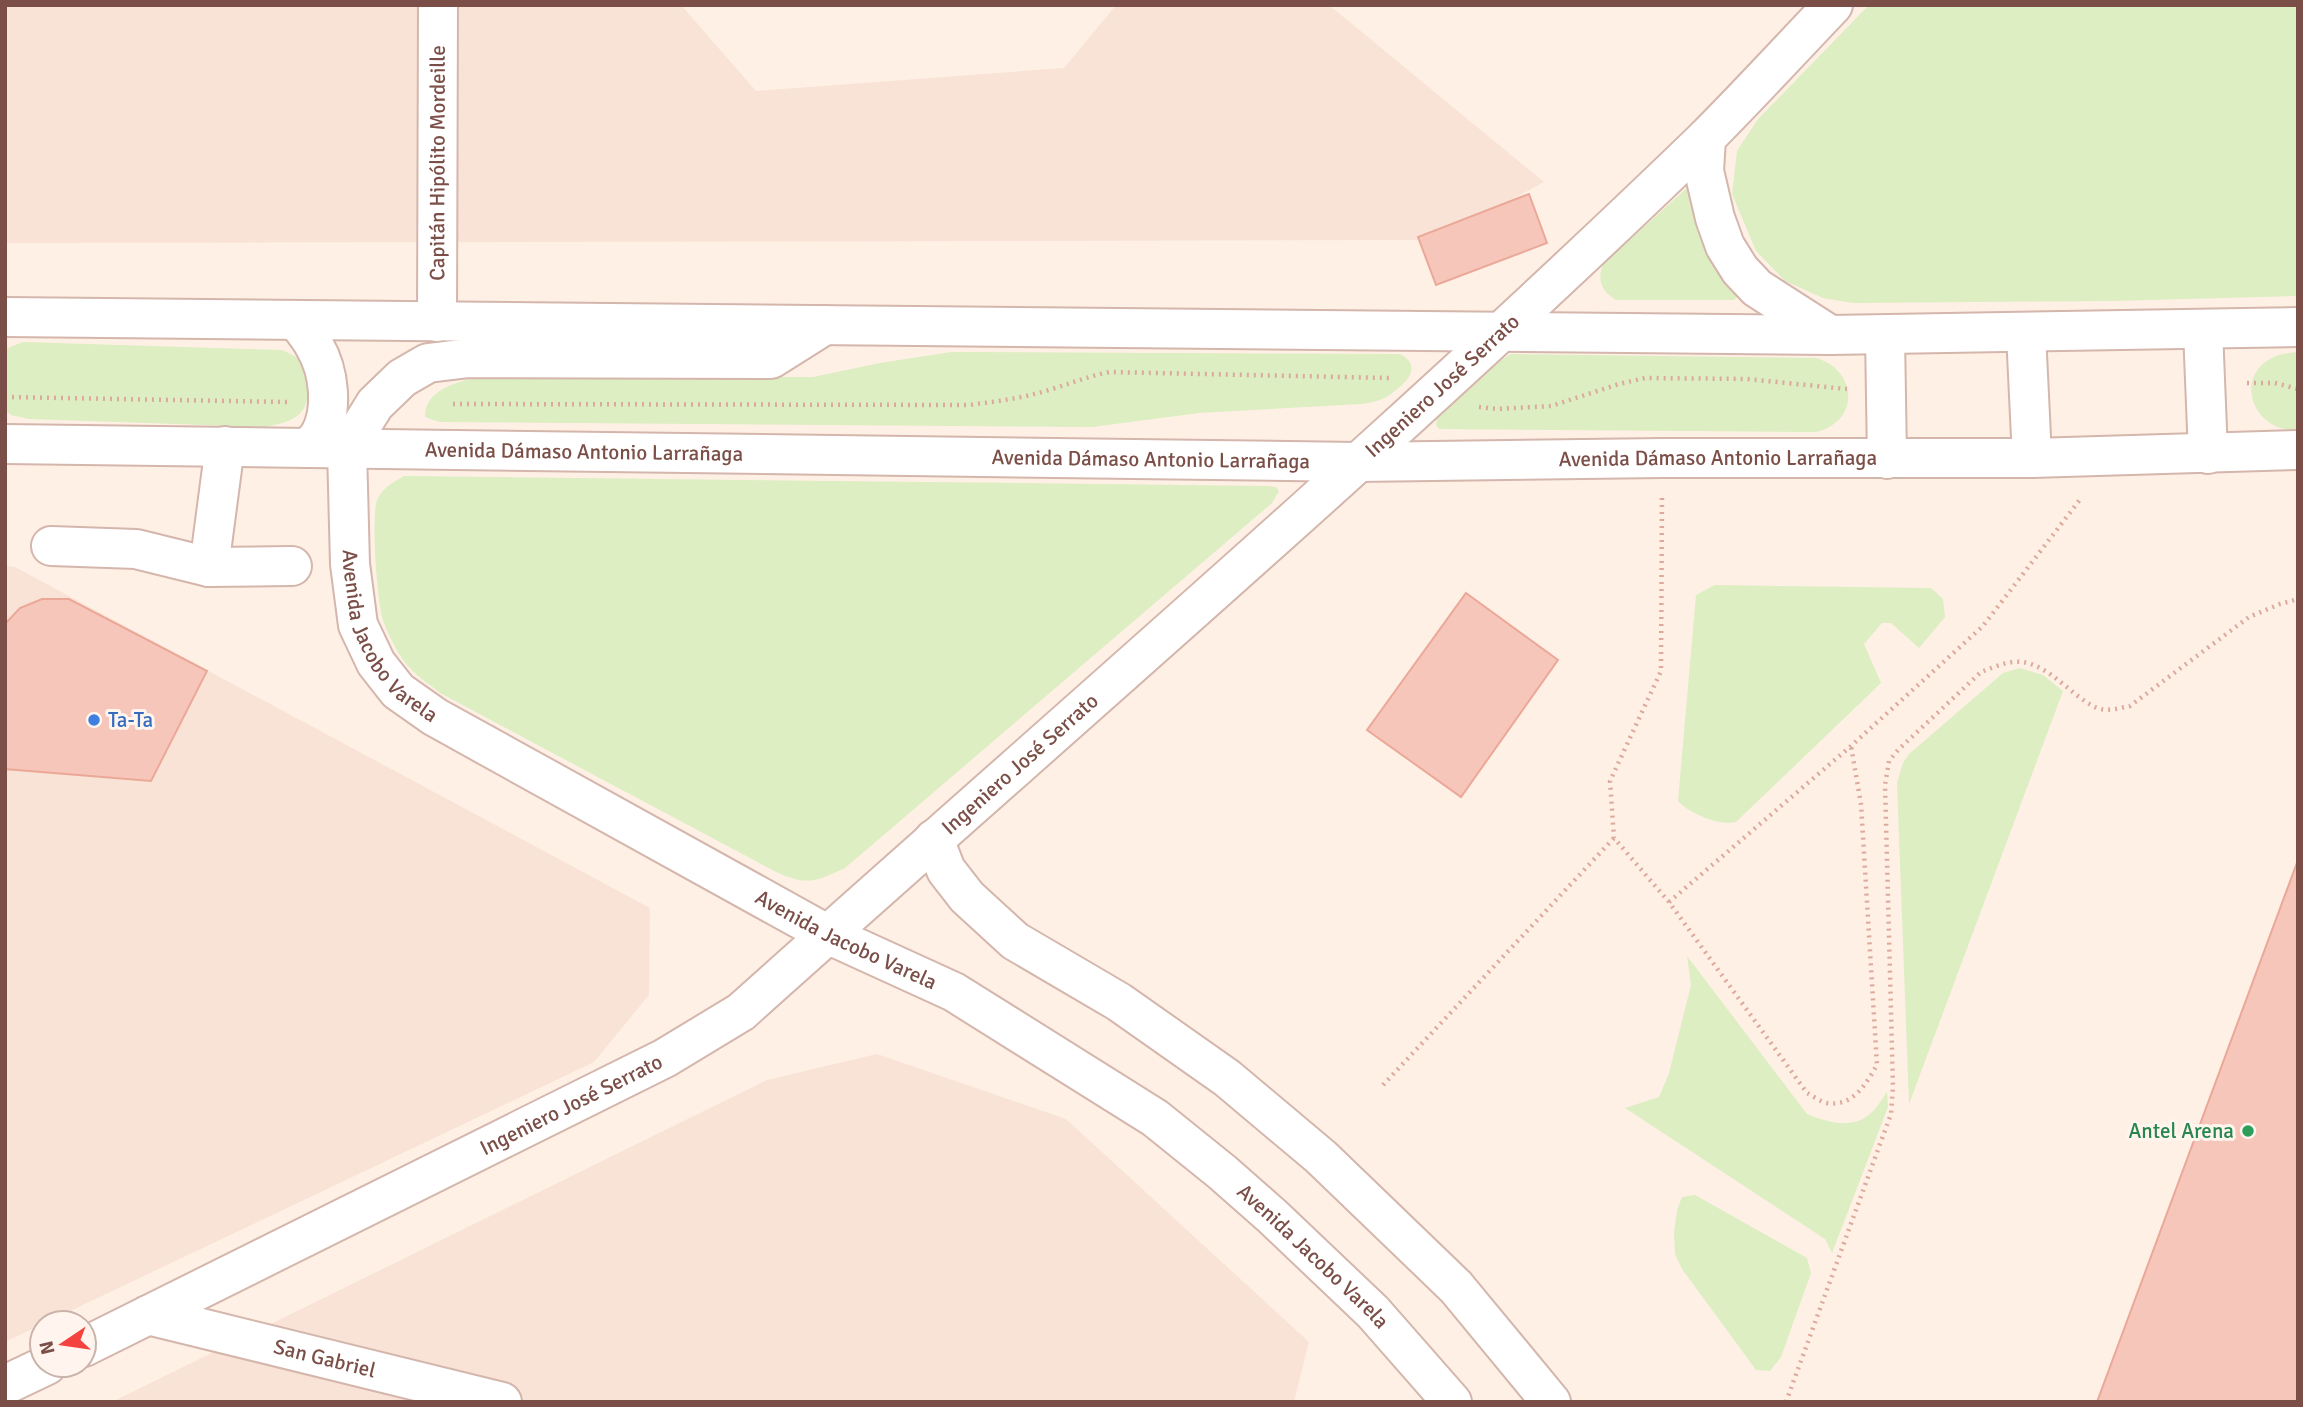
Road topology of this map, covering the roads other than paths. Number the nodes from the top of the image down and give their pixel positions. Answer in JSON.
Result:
{"nodes":[{"id":1,"x":438,"y":5,"type":"edge"},
{"id":2,"x":1833,"y":5,"type":"edge"},
{"id":3,"x":1706,"y":138,"type":"junction"},
{"id":4,"x":5,"y":317,"type":"edge"},
{"id":5,"x":296,"y":320,"type":"junction"},
{"id":6,"x":437,"y":322,"type":"junction"},
{"id":7,"x":825,"y":326,"type":"junction"},
{"id":8,"x":2298,"y":327,"type":"edge"},
{"id":9,"x":2203,"y":330,"type":"junction"},
{"id":10,"x":1500,"y":332,"type":"junction"},
{"id":11,"x":2026,"y":333,"type":"junction"},
{"id":12,"x":1830,"y":335,"type":"junction"},
{"id":13,"x":1885,"y":335,"type":"junction"},
{"id":14,"x":5,"y":444,"type":"edge"},
{"id":15,"x":225,"y":446,"type":"junction"},
{"id":16,"x":308,"y":448,"type":"junction"},
{"id":17,"x":348,"y":449,"type":"junction"},
{"id":18,"x":2298,"y":450,"type":"edge"},
{"id":19,"x":2208,"y":454,"type":"junction"},
{"id":20,"x":2032,"y":458,"type":"junction"},
{"id":21,"x":1887,"y":459,"type":"junction"},
{"id":22,"x":1357,"y":462,"type":"junction"},
{"id":23,"x":51,"y":546,"type":"dead end"},
{"id":24,"x":292,"y":566,"type":"dead end"},
{"id":25,"x":209,"y":567,"type":"junction"},
{"id":26,"x":934,"y":839,"type":"junction"},
{"id":27,"x":827,"y":934,"type":"junction"},
{"id":28,"x":148,"y":1315,"type":"junction"},
{"id":29,"x":98,"y":1340,"type":"edge"},
{"id":30,"x":28,"y":1374,"type":"edge"},
{"id":31,"x":5,"y":1385,"type":"edge"},
{"id":32,"x":502,"y":1402,"type":"edge"},
{"id":33,"x":1452,"y":1402,"type":"edge"},
{"id":34,"x":1551,"y":1402,"type":"edge"}],
"edges":[{"from":1,"to":6,"type":"street","name":"Capitán Hipólito Mordeille"},
{"from":2,"to":3,"type":"street","name":"Ingeniero José Serrato"},
{"from":3,"to":10,"type":"street","name":"Ingeniero José Serrato"},
{"from":3,"to":12,"type":"street"},
{"from":4,"to":5,"type":"street"},
{"from":5,"to":6,"type":"street"},
{"from":5,"to":16,"type":"street"},
{"from":6,"to":7,"type":"street"},
{"from":7,"to":10,"type":"street"},
{"from":7,"to":17,"type":"street"},
{"from":8,"to":9,"type":"street"},
{"from":9,"to":11,"type":"street"},
{"from":9,"to":19,"type":"street"},
{"from":10,"to":12,"type":"street"},
{"from":10,"to":22,"type":"street","name":"Ingeniero José Serrato"},
{"from":11,"to":13,"type":"street"},
{"from":11,"to":20,"type":"street"},
{"from":12,"to":13,"type":"street"},
{"from":13,"to":21,"type":"street"},
{"from":14,"to":15,"type":"street","name":"Avenida Dámaso Antonio Larrañaga"},
{"from":15,"to":16,"type":"street","name":"Avenida Dámaso Antonio Larrañaga"},
{"from":15,"to":25,"type":"street"},
{"from":16,"to":17,"type":"street","name":"Avenida Dámaso Antonio Larrañaga"},
{"from":17,"to":22,"type":"street","name":"Avenida Dámaso Antonio Larrañaga"},
{"from":17,"to":27,"type":"street","name":"Avenida Jacobo Varela"},
{"from":18,"to":19,"type":"street","name":"Avenida Dámaso Antonio Larrañaga"},
{"from":19,"to":20,"type":"street","name":"Avenida Dámaso Antonio Larrañaga"},
{"from":20,"to":21,"type":"street","name":"Avenida Dámaso Antonio Larrañaga"},
{"from":21,"to":22,"type":"street","name":"Avenida Dámaso Antonio Larrañaga"},
{"from":22,"to":26,"type":"street","name":"Ingeniero José Serrato"},
{"from":23,"to":25,"type":"street"},
{"from":24,"to":25,"type":"street"},
{"from":26,"to":27,"type":"street","name":"Ingeniero José Serrato"},
{"from":26,"to":34,"type":"street"},
{"from":27,"to":28,"type":"street","name":"Ingeniero José Serrato"},
{"from":27,"to":33,"type":"street","name":"Avenida Jacobo Varela"},
{"from":28,"to":29,"type":"street","name":"Ingeniero José Serrato"},
{"from":28,"to":32,"type":"street","name":"San Gabriel"},
{"from":30,"to":31,"type":"street"}]}
